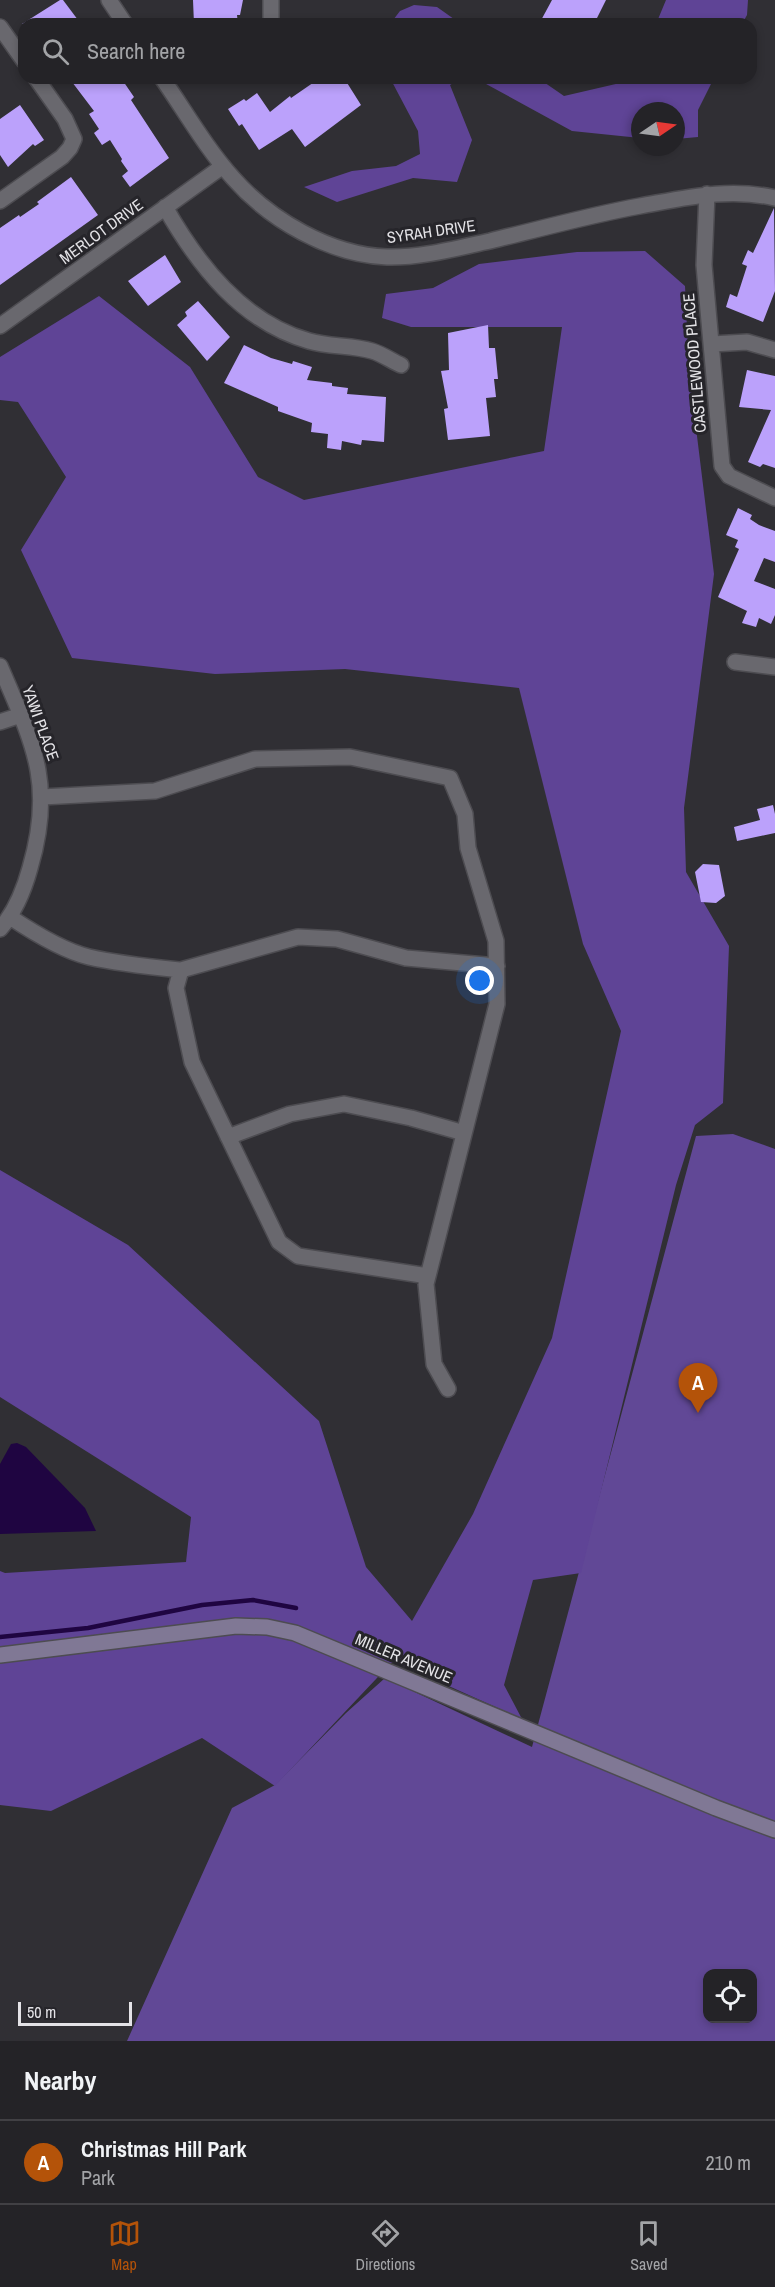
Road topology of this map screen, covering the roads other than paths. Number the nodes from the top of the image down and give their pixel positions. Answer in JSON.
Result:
{"nodes":[{"id":1,"x":109,"y":0,"type":"edge"},
{"id":2,"x":271,"y":0,"type":"edge"},
{"id":3,"x":121,"y":18,"type":"edge"},
{"id":4,"x":271,"y":18,"type":"edge"},
{"id":5,"x":0,"y":27,"type":"edge"},
{"id":6,"x":18,"y":52,"type":"edge"},
{"id":7,"x":40,"y":84,"type":"edge"},
{"id":8,"x":166,"y":84,"type":"edge"},
{"id":9,"x":223,"y":166,"type":"junction"},
{"id":10,"x":707,"y":194,"type":"junction"},
{"id":11,"x":775,"y":198,"type":"edge"},
{"id":12,"x":0,"y":201,"type":"edge"},
{"id":13,"x":165,"y":207,"type":"junction"},
{"id":14,"x":0,"y":326,"type":"edge"},
{"id":15,"x":712,"y":344,"type":"junction"},
{"id":16,"x":775,"y":350,"type":"edge"},
{"id":17,"x":401,"y":365,"type":"dead end"},
{"id":18,"x":775,"y":498,"type":"edge"},
{"id":19,"x":735,"y":662,"type":"dead end"},
{"id":20,"x":0,"y":666,"type":"edge"},
{"id":21,"x":775,"y":667,"type":"edge"},
{"id":22,"x":21,"y":715,"type":"junction"},
{"id":23,"x":0,"y":722,"type":"edge"},
{"id":24,"x":42,"y":797,"type":"junction"},
{"id":25,"x":5,"y":923,"type":"edge"},
{"id":26,"x":497,"y":966,"type":"junction"},
{"id":27,"x":181,"y":970,"type":"junction"},
{"id":28,"x":464,"y":1133,"type":"junction"},
{"id":29,"x":228,"y":1137,"type":"junction"},
{"id":30,"x":428,"y":1276,"type":"junction"},
{"id":31,"x":448,"y":1389,"type":"dead end"},
{"id":32,"x":0,"y":1655,"type":"edge"},
{"id":33,"x":775,"y":1830,"type":"edge"}],
"edges":[{"from":1,"to":3,"type":"street"},
{"from":2,"to":4,"type":"street"},
{"from":5,"to":6,"type":"street"},
{"from":7,"to":12,"type":"street"},
{"from":8,"to":9,"type":"street","name":"SYRAH DRIVE"},
{"from":9,"to":10,"type":"street","name":"SYRAH DRIVE"},
{"from":9,"to":13,"type":"street","name":"MERLOT DRIVE"},
{"from":10,"to":11,"type":"street","name":"SYRAH DRIVE"},
{"from":10,"to":15,"type":"street","name":"CASTLEWOOD PLACE"},
{"from":13,"to":14,"type":"street","name":"MERLOT DRIVE"},
{"from":13,"to":17,"type":"street"},
{"from":15,"to":16,"type":"street"},
{"from":15,"to":18,"type":"street","name":"CASTLEWOOD PLACE"},
{"from":19,"to":21,"type":"street"},
{"from":20,"to":22,"type":"street","name":"YAWI PLACE"},
{"from":22,"to":23,"type":"street"},
{"from":22,"to":24,"type":"street","name":"YAWI PLACE"},
{"from":24,"to":25,"type":"street","name":"YAWI PLACE"},
{"from":24,"to":26,"type":"street"},
{"from":25,"to":27,"type":"street"},
{"from":26,"to":27,"type":"street"},
{"from":26,"to":28,"type":"street"},
{"from":27,"to":29,"type":"street"},
{"from":28,"to":29,"type":"street"},
{"from":28,"to":30,"type":"street"},
{"from":29,"to":30,"type":"street"},
{"from":30,"to":31,"type":"street"},
{"from":32,"to":33,"type":"street","name":"MILLER AVENUE"}]}
